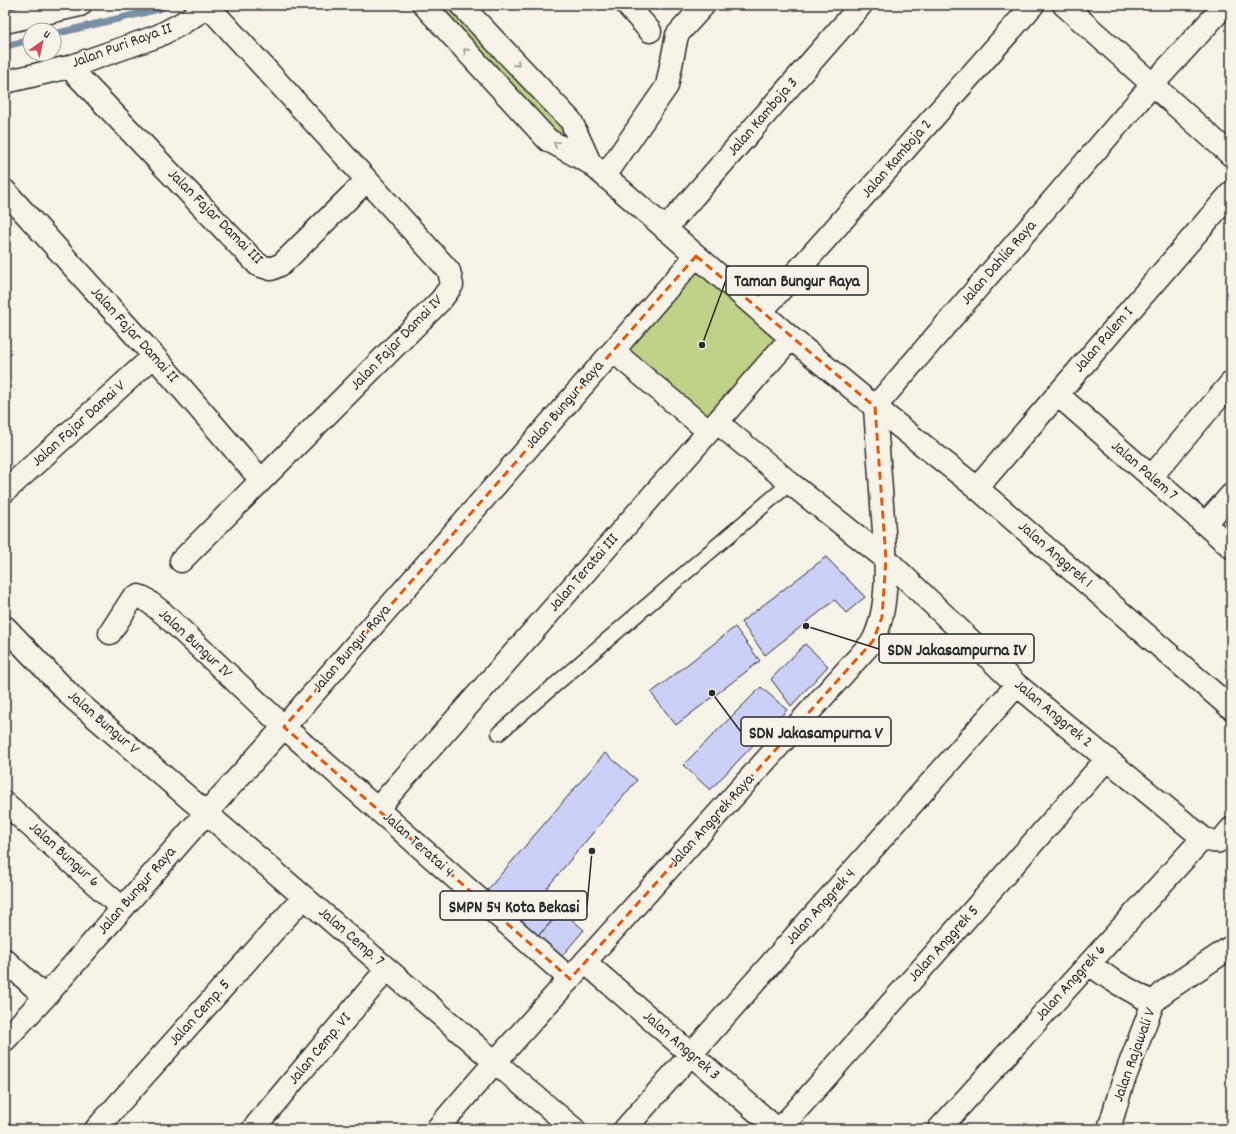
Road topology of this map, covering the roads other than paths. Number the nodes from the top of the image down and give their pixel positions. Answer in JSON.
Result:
{"nodes":[{"id":1,"x":80,"y":5,"type":"edge"},
{"id":2,"x":461,"y":5,"type":"edge"},
{"id":3,"x":627,"y":5,"type":"edge"},
{"id":4,"x":704,"y":5,"type":"edge"},
{"id":5,"x":861,"y":5,"type":"edge"},
{"id":6,"x":1033,"y":5,"type":"edge"},
{"id":7,"x":1064,"y":5,"type":"edge"},
{"id":8,"x":1225,"y":5,"type":"edge"},
{"id":9,"x":210,"y":6,"type":"edge"},
{"id":10,"x":436,"y":9,"type":"edge"},
{"id":11,"x":5,"y":22,"type":"edge"},
{"id":12,"x":650,"y":31,"type":"dead end"},
{"id":13,"x":69,"y":67,"type":"junction"},
{"id":14,"x":5,"y":82,"type":"edge"},
{"id":15,"x":1152,"y":85,"type":"junction"},
{"id":16,"x":1231,"y":155,"type":"edge"},
{"id":17,"x":597,"y":170,"type":"junction"},
{"id":18,"x":367,"y":180,"type":"junction"},
{"id":19,"x":5,"y":191,"type":"edge"},
{"id":20,"x":1231,"y":193,"type":"edge"},
{"id":21,"x":665,"y":229,"type":"junction"},
{"id":22,"x":696,"y":256,"type":"junction"},
{"id":23,"x":761,"y":312,"type":"junction"},
{"id":24,"x":791,"y":338,"type":"junction"},
{"id":25,"x":613,"y":351,"type":"junction"},
{"id":26,"x":154,"y":356,"type":"junction"},
{"id":27,"x":1231,"y":383,"type":"edge"},
{"id":28,"x":1057,"y":394,"type":"junction"},
{"id":29,"x":875,"y":407,"type":"junction"},
{"id":30,"x":713,"y":426,"type":"junction"},
{"id":31,"x":1151,"y":477,"type":"junction"},
{"id":32,"x":261,"y":480,"type":"junction"},
{"id":33,"x":790,"y":483,"type":"junction"},
{"id":34,"x":977,"y":488,"type":"junction"},
{"id":35,"x":5,"y":491,"type":"edge"},
{"id":36,"x":1231,"y":495,"type":"edge"},
{"id":37,"x":1205,"y":524,"type":"junction"},
{"id":38,"x":1231,"y":547,"type":"edge"},
{"id":39,"x":886,"y":559,"type":"junction"},
{"id":40,"x":181,"y":561,"type":"dead end"},
{"id":41,"x":5,"y":627,"type":"edge"},
{"id":42,"x":110,"y":633,"type":"dead end"},
{"id":43,"x":1017,"y":686,"type":"junction"},
{"id":44,"x":1231,"y":708,"type":"edge"},
{"id":45,"x":284,"y":727,"type":"junction"},
{"id":46,"x":499,"y":733,"type":"dead end"},
{"id":47,"x":1107,"y":759,"type":"junction"},
{"id":48,"x":5,"y":803,"type":"edge"},
{"id":49,"x":377,"y":809,"type":"junction"},
{"id":50,"x":206,"y":812,"type":"junction"},
{"id":51,"x":1231,"y":829,"type":"edge"},
{"id":52,"x":1203,"y":838,"type":"junction"},
{"id":53,"x":304,"y":897,"type":"junction"},
{"id":54,"x":122,"y":908,"type":"junction"},
{"id":55,"x":1231,"y":947,"type":"edge"},
{"id":56,"x":5,"y":960,"type":"edge"},
{"id":57,"x":585,"y":962,"type":"junction"},
{"id":58,"x":1089,"y":964,"type":"junction"},
{"id":59,"x":387,"y":969,"type":"junction"},
{"id":60,"x":570,"y":979,"type":"junction"},
{"id":61,"x":45,"y":997,"type":"junction"},
{"id":62,"x":1147,"y":1000,"type":"junction"},
{"id":63,"x":5,"y":1040,"type":"edge"},
{"id":64,"x":690,"y":1054,"type":"junction"},
{"id":65,"x":495,"y":1062,"type":"junction"},
{"id":66,"x":96,"y":1129,"type":"edge"},
{"id":67,"x":253,"y":1129,"type":"edge"},
{"id":68,"x":437,"y":1129,"type":"edge"},
{"id":69,"x":574,"y":1129,"type":"edge"},
{"id":70,"x":624,"y":1129,"type":"edge"},
{"id":71,"x":779,"y":1129,"type":"edge"},
{"id":72,"x":939,"y":1129,"type":"edge"},
{"id":73,"x":1109,"y":1129,"type":"edge"}],
"edges":[{"from":1,"to":11,"type":"street"},
{"from":2,"to":17,"type":"street","one_way":true},
{"from":3,"to":12,"type":"street"},
{"from":4,"to":17,"type":"street"},
{"from":5,"to":21,"type":"street","name":"Jalan Kamboja 3"},
{"from":6,"to":23,"type":"street","name":"Jalan Kamboja 2"},
{"from":7,"to":15,"type":"street"},
{"from":8,"to":15,"type":"street","name":"Jalan Dahlia Raya"},
{"from":9,"to":13,"type":"street","name":"Jalan Puri Raya II"},
{"from":9,"to":18,"type":"street","name":"Jalan Fajar Damai IV"},
{"from":17,"to":10,"type":"street","one_way":true},
{"from":13,"to":14,"type":"street","name":"Jalan Puri Raya II"},
{"from":13,"to":18,"type":"street","name":"Jalan Fajar Damai III"},
{"from":15,"to":16,"type":"street"},
{"from":15,"to":29,"type":"street","name":"Jalan Dahlia Raya"},
{"from":17,"to":21,"type":"street","name":"Jalan Anggrek 1"},
{"from":18,"to":32,"type":"street","name":"Jalan Fajar Damai IV"},
{"from":19,"to":26,"type":"street","name":"Jalan Fajar Damai II"},
{"from":20,"to":28,"type":"street","name":"Jalan Palem I"},
{"from":21,"to":22,"type":"street","name":"Jalan Anggrek 1"},
{"from":22,"to":23,"type":"street","name":"Jalan Anggrek 1"},
{"from":22,"to":25,"type":"street","name":"Jalan Bungur Raya"},
{"from":23,"to":24,"type":"street","name":"Jalan Anggrek 1"},
{"from":24,"to":29,"type":"street","name":"Jalan Anggrek 1"},
{"from":24,"to":30,"type":"street","name":"Jalan Teratai III"},
{"from":25,"to":30,"type":"street","name":"Jalan Anggrek 2"},
{"from":25,"to":45,"type":"street","name":"Jalan Bungur Raya"},
{"from":26,"to":32,"type":"street","name":"Jalan Fajar Damai II"},
{"from":26,"to":35,"type":"street","name":"Jalan Fajar Damai V"},
{"from":27,"to":31,"type":"street"},
{"from":28,"to":31,"type":"street","name":"Jalan Palem 7"},
{"from":28,"to":34,"type":"street","name":"Jalan Palem I"},
{"from":29,"to":34,"type":"street","name":"Jalan Anggrek 1"},
{"from":29,"to":39,"type":"street"},
{"from":30,"to":33,"type":"street","name":"Jalan Anggrek 2"},
{"from":30,"to":49,"type":"street","name":"Jalan Teratai III"},
{"from":31,"to":37,"type":"street","name":"Jalan Palem 7"},
{"from":32,"to":40,"type":"street","name":"Jalan Fajar Damai IV"},
{"from":33,"to":39,"type":"street","name":"Jalan Anggrek 2"},
{"from":33,"to":46,"type":"lane"},
{"from":34,"to":44,"type":"street","name":"Jalan Anggrek 1"},
{"from":36,"to":37,"type":"street"},
{"from":37,"to":38,"type":"street","name":"Jalan Palem 7"},
{"from":39,"to":43,"type":"street","name":"Jalan Anggrek 2"},
{"from":39,"to":57,"type":"street","name":"Jalan Anggrek Raya"},
{"from":41,"to":50,"type":"street","name":"Jalan Bungur V"},
{"from":42,"to":45,"type":"street","name":"Jalan Bungur IV"},
{"from":43,"to":47,"type":"street","name":"Jalan Anggrek 2"},
{"from":43,"to":64,"type":"street","name":"Jalan Anggrek 4"},
{"from":45,"to":49,"type":"street","name":"Jalan Teratai 4"},
{"from":45,"to":50,"type":"street","name":"Jalan Bungur Raya"},
{"from":47,"to":52,"type":"street","name":"Jalan Anggrek 2"},
{"from":47,"to":71,"type":"street","name":"Jalan Anggrek 5"},
{"from":48,"to":54,"type":"street","name":"Jalan Bungur 6"},
{"from":49,"to":60,"type":"street","name":"Jalan Teratai 4"},
{"from":50,"to":53,"type":"street","name":"Jalan Cemp. 7"},
{"from":50,"to":54,"type":"street","name":"Jalan Bungur Raya"},
{"from":51,"to":52,"type":"street"},
{"from":52,"to":58,"type":"street","name":"Jalan Anggrek 6"},
{"from":53,"to":59,"type":"street","name":"Jalan Cemp. 7"},
{"from":53,"to":66,"type":"street","name":"Jalan Cemp. 5"},
{"from":54,"to":61,"type":"street","name":"Jalan Bungur Raya"},
{"from":55,"to":62,"type":"street","name":"Jalan Rajawali V"},
{"from":56,"to":61,"type":"street"},
{"from":57,"to":60,"type":"street","name":"Jalan Anggrek Raya"},
{"from":57,"to":64,"type":"street","name":"Jalan Anggrek 3"},
{"from":58,"to":62,"type":"street"},
{"from":58,"to":72,"type":"street","name":"Jalan Anggrek 6"},
{"from":59,"to":65,"type":"street","name":"Jalan Cemp. 7"},
{"from":59,"to":67,"type":"street","name":"Jalan Cemp. VI"},
{"from":60,"to":65,"type":"street","name":"Jalan Anggrek Raya"},
{"from":61,"to":63,"type":"street","name":"Jalan Bungur Raya"},
{"from":62,"to":73,"type":"street","name":"Jalan Rajawali V"},
{"from":64,"to":70,"type":"street","name":"Jalan Anggrek 4"},
{"from":64,"to":71,"type":"street","name":"Jalan Anggrek 3"},
{"from":65,"to":68,"type":"street","name":"Jalan Anggrek Raya"},
{"from":65,"to":69,"type":"street","name":"Jalan Cemp. 7"}]}
